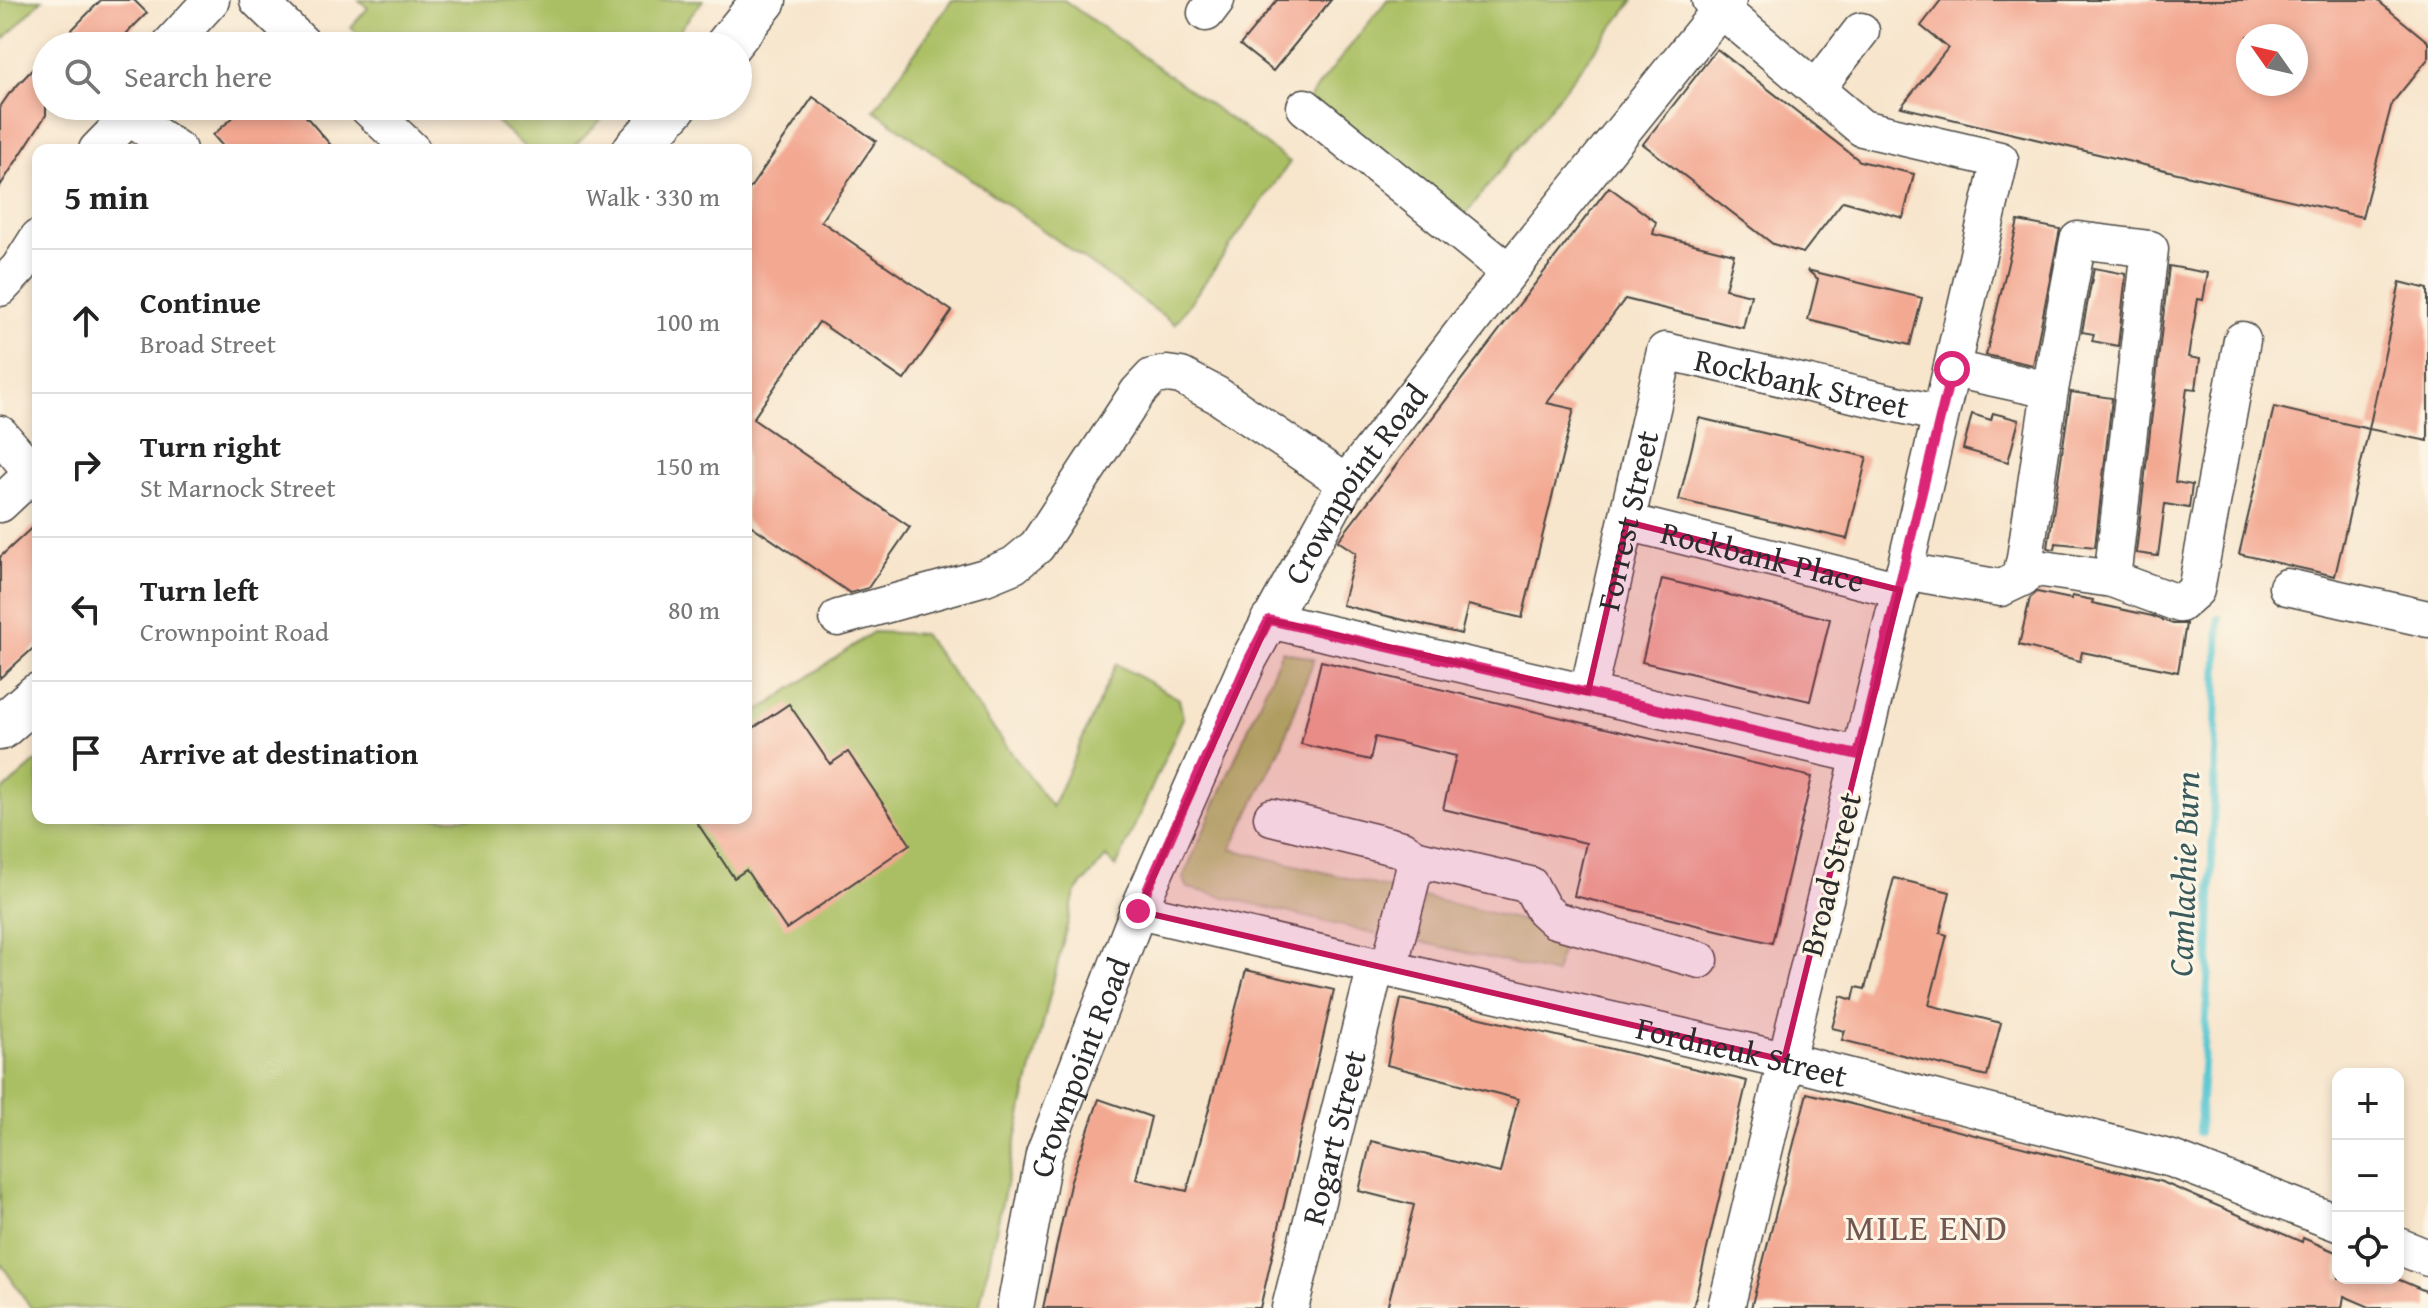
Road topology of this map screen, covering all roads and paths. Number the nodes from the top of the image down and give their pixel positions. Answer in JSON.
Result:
{"nodes":[{"id":1,"x":211,"y":0,"type":"edge"},
{"id":2,"x":258,"y":0,"type":"edge"},
{"id":3,"x":764,"y":0,"type":"edge"},
{"id":4,"x":1719,"y":3,"type":"edge"},
{"id":5,"x":1861,"y":31,"type":"dead end"},
{"id":6,"x":182,"y":32,"type":"edge"},
{"id":7,"x":291,"y":32,"type":"edge"},
{"id":8,"x":738,"y":32,"type":"edge"},
{"id":9,"x":1816,"y":89,"type":"junction"},
{"id":10,"x":1305,"y":107,"type":"dead end"},
{"id":11,"x":126,"y":120,"type":"edge"},
{"id":12,"x":143,"y":120,"type":"edge"},
{"id":13,"x":381,"y":120,"type":"edge"},
{"id":14,"x":662,"y":120,"type":"edge"},
{"id":15,"x":103,"y":144,"type":"edge"},
{"id":16,"x":171,"y":144,"type":"edge"},
{"id":17,"x":406,"y":144,"type":"edge"},
{"id":18,"x":640,"y":144,"type":"edge"},
{"id":19,"x":32,"y":247,"type":"edge"},
{"id":20,"x":1509,"y":272,"type":"junction"},
{"id":21,"x":0,"y":288,"type":"edge"},
{"id":22,"x":2242,"y":340,"type":"dead end"},
{"id":23,"x":1665,"y":351,"type":"joint"},
{"id":24,"x":1952,"y":369,"type":"junction"},
{"id":25,"x":2050,"y":390,"type":"junction"},
{"id":26,"x":1940,"y":414,"type":"junction"},
{"id":27,"x":0,"y":434,"type":"edge"},
{"id":28,"x":32,"y":472,"type":"edge"},
{"id":29,"x":32,"y":474,"type":"edge"},
{"id":30,"x":1346,"y":483,"type":"junction"},
{"id":31,"x":0,"y":504,"type":"edge"},
{"id":32,"x":1627,"y":522,"type":"junction"},
{"id":33,"x":2023,"y":566,"type":"junction"},
{"id":34,"x":2112,"y":579,"type":"junction"},
{"id":35,"x":1902,"y":580,"type":"junction"},
{"id":36,"x":2287,"y":587,"type":"dead end"},
{"id":37,"x":838,"y":618,"type":"dead end"},
{"id":38,"x":2428,"y":619,"type":"edge"},
{"id":39,"x":1269,"y":620,"type":"junction"},
{"id":40,"x":1588,"y":692,"type":"junction"},
{"id":41,"x":32,"y":700,"type":"edge"},
{"id":42,"x":0,"y":728,"type":"edge"},
{"id":43,"x":1858,"y":755,"type":"junction"},
{"id":44,"x":1272,"y":817,"type":"dead end"},
{"id":45,"x":1414,"y":858,"type":"junction"},
{"id":46,"x":1138,"y":911,"type":"junction"},
{"id":47,"x":1700,"y":960,"type":"dead end"},
{"id":48,"x":1383,"y":967,"type":"junction"},
{"id":49,"x":1784,"y":1060,"type":"junction"},
{"id":50,"x":2332,"y":1221,"type":"edge"},
{"id":51,"x":2404,"y":1248,"type":"edge"},
{"id":52,"x":2428,"y":1258,"type":"edge"},
{"id":53,"x":1015,"y":1308,"type":"edge"},
{"id":54,"x":1290,"y":1308,"type":"edge"},
{"id":55,"x":1726,"y":1308,"type":"edge"}],
"edges":[{"from":1,"to":6,"type":"street"},
{"from":2,"to":7,"type":"street"},
{"from":3,"to":8,"type":"main road"},
{"from":4,"to":9,"type":"street"},
{"from":4,"to":20,"type":"street","name":"Crownpoint Road"},
{"from":5,"to":9,"type":"street"},
{"from":9,"to":24,"type":"street","name":"Broad Street"},
{"from":10,"to":20,"type":"street"},
{"from":11,"to":15,"type":"street"},
{"from":12,"to":16,"type":"street"},
{"from":13,"to":17,"type":"street"},
{"from":14,"to":18,"type":"main road"},
{"from":19,"to":21,"type":"street"},
{"from":20,"to":30,"type":"street","name":"Crownpoint Road"},
{"from":22,"to":34,"type":"street"},
{"from":23,"to":26,"type":"street","name":"Rockbank Street"},
{"from":23,"to":32,"type":"street","name":"Forrest Street"},
{"from":24,"to":25,"type":"street"},
{"from":24,"to":26,"type":"street","name":"Broad Street"},
{"from":25,"to":33,"type":"street"},
{"from":25,"to":34,"type":"street"},
{"from":26,"to":35,"type":"street","name":"Broad Street"},
{"from":27,"to":28,"type":"street"},
{"from":29,"to":31,"type":"street"},
{"from":30,"to":37,"type":"street"},
{"from":30,"to":39,"type":"street","name":"Crownpoint Road"},
{"from":32,"to":35,"type":"street","name":"Rockbank Place"},
{"from":32,"to":40,"type":"street","name":"Forrest Street"},
{"from":33,"to":34,"type":"street"},
{"from":33,"to":35,"type":"street","name":"Rockbank Place"},
{"from":35,"to":43,"type":"street","name":"Broad Street"},
{"from":36,"to":38,"type":"street"},
{"from":39,"to":40,"type":"street"},
{"from":39,"to":46,"type":"street","name":"Crownpoint Road"},
{"from":40,"to":43,"type":"street"},
{"from":41,"to":42,"type":"main road"},
{"from":43,"to":49,"type":"street","name":"Broad Street"},
{"from":44,"to":45,"type":"street"},
{"from":45,"to":47,"type":"street"},
{"from":45,"to":48,"type":"street","name":"Rogart Street"},
{"from":46,"to":48,"type":"street","name":"Fordneuk Street"},
{"from":46,"to":53,"type":"street","name":"Crownpoint Road"},
{"from":48,"to":49,"type":"street","name":"Fordneuk Street"},
{"from":48,"to":54,"type":"street","name":"Rogart Street"},
{"from":49,"to":50,"type":"street","name":"Fordneuk Street"},
{"from":49,"to":55,"type":"street","name":"Broad Street"},
{"from":51,"to":52,"type":"street"}]}
